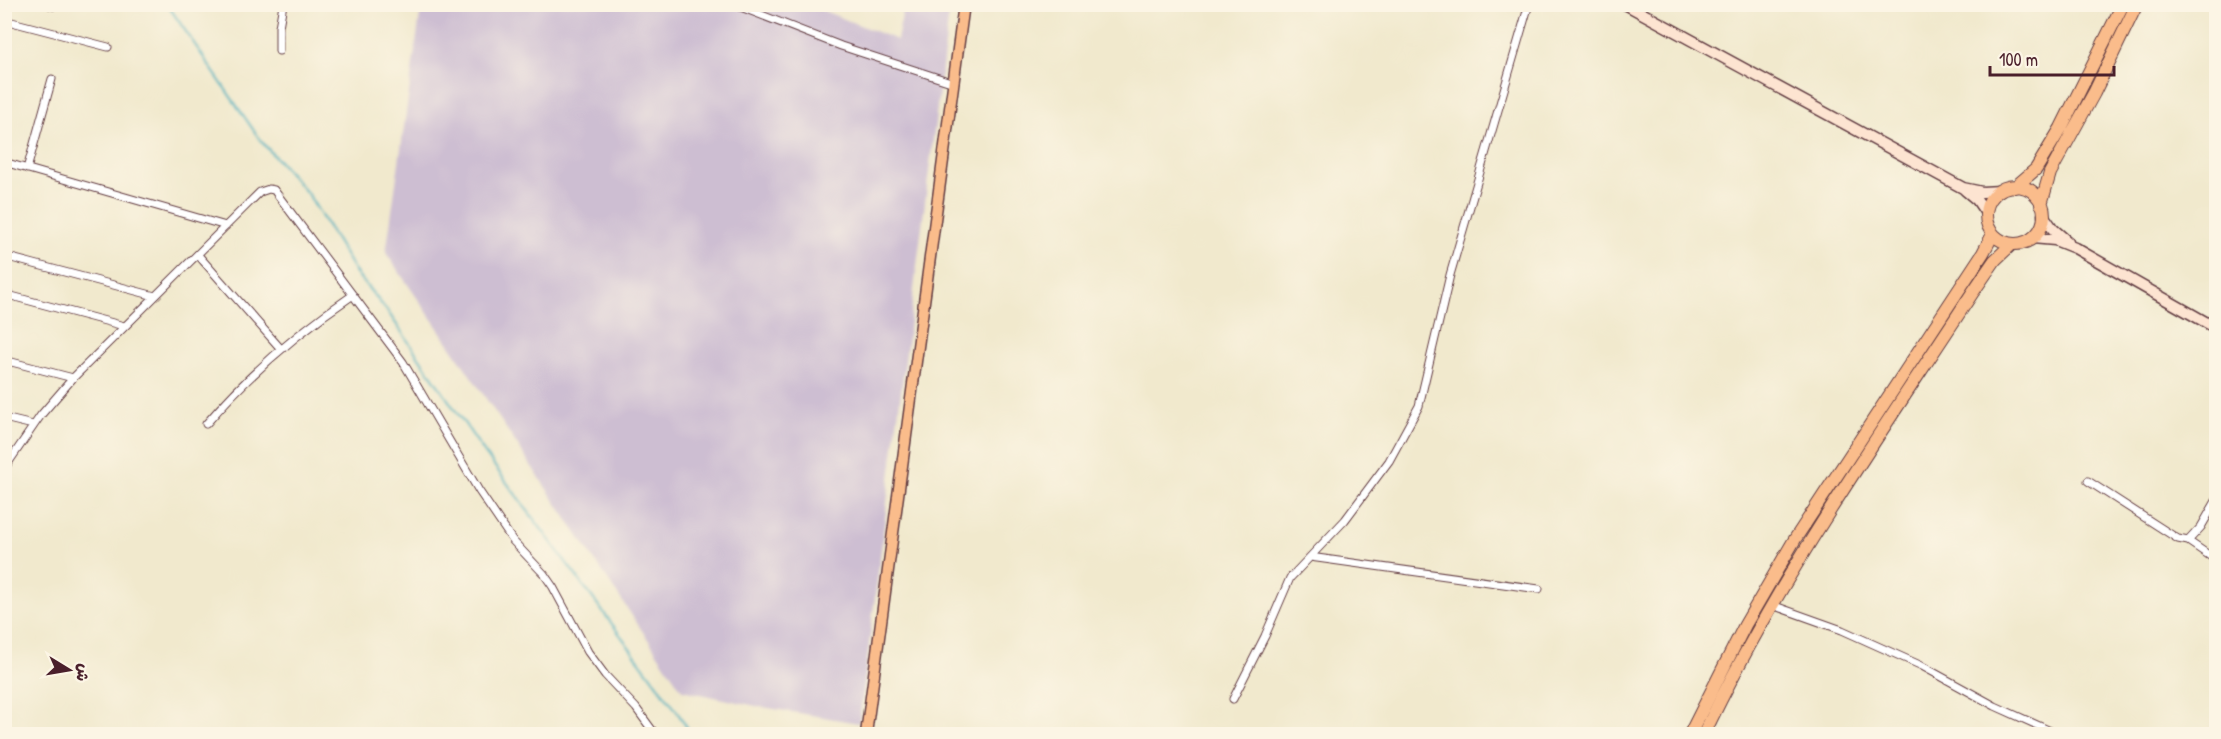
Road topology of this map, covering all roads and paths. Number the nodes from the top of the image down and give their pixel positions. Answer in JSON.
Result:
{"nodes":[{"id":1,"x":283,"y":4,"type":"edge"},
{"id":2,"x":733,"y":4,"type":"edge"},
{"id":3,"x":964,"y":4,"type":"edge"},
{"id":4,"x":1529,"y":4,"type":"edge"},
{"id":5,"x":1625,"y":4,"type":"edge"},
{"id":6,"x":2123,"y":4,"type":"edge"},
{"id":7,"x":2137,"y":4,"type":"edge"},
{"id":8,"x":4,"y":20,"type":"edge"},
{"id":9,"x":108,"y":47,"type":"dead end"},
{"id":10,"x":279,"y":51,"type":"dead end"},
{"id":11,"x":52,"y":79,"type":"dead end"},
{"id":12,"x":954,"y":83,"type":"junction"},
{"id":13,"x":4,"y":162,"type":"edge"},
{"id":14,"x":27,"y":169,"type":"junction"},
{"id":15,"x":2015,"y":187,"type":"junction"},
{"id":16,"x":1963,"y":188,"type":"junction"},
{"id":17,"x":2000,"y":191,"type":"junction"},
{"id":18,"x":2042,"y":210,"type":"junction"},
{"id":19,"x":1986,"y":213,"type":"junction"},
{"id":20,"x":226,"y":226,"type":"junction"},
{"id":21,"x":1993,"y":234,"type":"junction"},
{"id":22,"x":2032,"y":238,"type":"junction"},
{"id":23,"x":2012,"y":244,"type":"junction"},
{"id":24,"x":2075,"y":248,"type":"junction"},
{"id":25,"x":198,"y":255,"type":"junction"},
{"id":26,"x":4,"y":256,"type":"edge"},
{"id":27,"x":4,"y":294,"type":"edge"},
{"id":28,"x":353,"y":295,"type":"junction"},
{"id":29,"x":155,"y":296,"type":"junction"},
{"id":30,"x":124,"y":326,"type":"junction"},
{"id":31,"x":2217,"y":328,"type":"edge"},
{"id":32,"x":281,"y":349,"type":"junction"},
{"id":33,"x":4,"y":360,"type":"edge"},
{"id":34,"x":73,"y":378,"type":"junction"},
{"id":35,"x":4,"y":418,"type":"edge"},
{"id":36,"x":206,"y":424,"type":"dead end"},
{"id":37,"x":33,"y":425,"type":"junction"},
{"id":38,"x":4,"y":469,"type":"edge"},
{"id":39,"x":2088,"y":482,"type":"dead end"},
{"id":40,"x":2217,"y":501,"type":"edge"},
{"id":41,"x":2188,"y":541,"type":"junction"},
{"id":42,"x":1310,"y":557,"type":"junction"},
{"id":43,"x":2217,"y":560,"type":"edge"},
{"id":44,"x":1539,"y":589,"type":"dead end"},
{"id":45,"x":1772,"y":605,"type":"junction"},
{"id":46,"x":1233,"y":699,"type":"dead end"},
{"id":47,"x":655,"y":735,"type":"edge"},
{"id":48,"x":866,"y":735,"type":"edge"},
{"id":49,"x":1690,"y":735,"type":"edge"},
{"id":50,"x":1704,"y":735,"type":"edge"},
{"id":51,"x":2057,"y":735,"type":"edge"}],
"edges":[{"from":1,"to":10,"type":"street"},
{"from":2,"to":12,"type":"street"},
{"from":3,"to":12,"type":"main road"},
{"from":4,"to":42,"type":"street"},
{"from":5,"to":16,"type":"main road"},
{"from":6,"to":15,"type":"highway"},
{"from":7,"to":18,"type":"highway"},
{"from":8,"to":9,"type":"street"},
{"from":11,"to":14,"type":"street"},
{"from":12,"to":48,"type":"main road"},
{"from":13,"to":14,"type":"street"},
{"from":14,"to":20,"type":"street"},
{"from":15,"to":17,"type":"highway"},
{"from":15,"to":18,"type":"highway"},
{"from":16,"to":17,"type":"main road"},
{"from":16,"to":19,"type":"main road"},
{"from":17,"to":19,"type":"highway"},
{"from":18,"to":22,"type":"highway"},
{"from":18,"to":24,"type":"main road"},
{"from":19,"to":21,"type":"highway"},
{"from":20,"to":25,"type":"street"},
{"from":20,"to":28,"type":"street"},
{"from":21,"to":23,"type":"highway"},
{"from":21,"to":49,"type":"highway"},
{"from":22,"to":23,"type":"highway"},
{"from":22,"to":24,"type":"main road"},
{"from":23,"to":45,"type":"highway"},
{"from":24,"to":31,"type":"main road"},
{"from":25,"to":29,"type":"street"},
{"from":25,"to":32,"type":"street"},
{"from":26,"to":29,"type":"street"},
{"from":27,"to":30,"type":"street"},
{"from":28,"to":32,"type":"street"},
{"from":28,"to":47,"type":"street"},
{"from":29,"to":30,"type":"street"},
{"from":30,"to":34,"type":"street"},
{"from":32,"to":36,"type":"street"},
{"from":33,"to":34,"type":"street"},
{"from":34,"to":37,"type":"street"},
{"from":35,"to":37,"type":"street"},
{"from":37,"to":38,"type":"street"},
{"from":39,"to":41,"type":"street"},
{"from":40,"to":41,"type":"street"},
{"from":41,"to":43,"type":"street"},
{"from":42,"to":44,"type":"street"},
{"from":42,"to":46,"type":"street"},
{"from":45,"to":50,"type":"highway"},
{"from":45,"to":51,"type":"street"}]}
